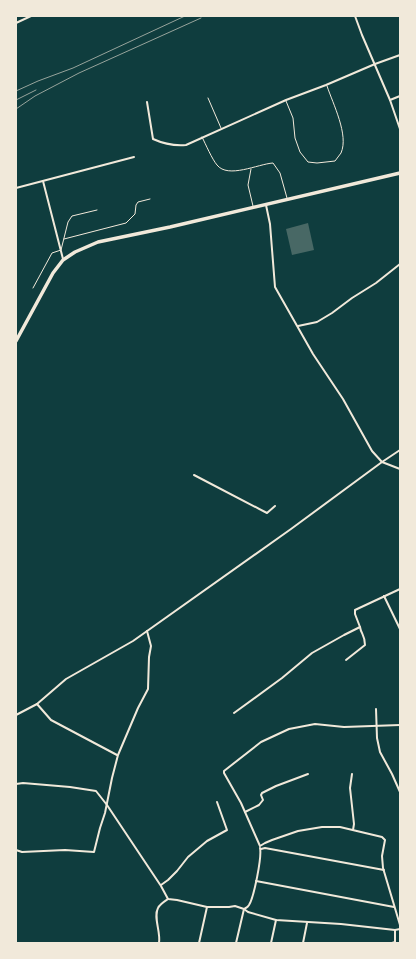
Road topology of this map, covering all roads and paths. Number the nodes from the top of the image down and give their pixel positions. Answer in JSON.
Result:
{"nodes":[{"id":1,"x":31,"y":16,"type":"edge"},
{"id":2,"x":355,"y":16,"type":"edge"},
{"id":3,"x":16,"y":23,"type":"edge"},
{"id":4,"x":400,"y":55,"type":"edge"},
{"id":5,"x":375,"y":64,"type":"junction"},
{"id":6,"x":326,"y":85,"type":"junction"},
{"id":7,"x":400,"y":96,"type":"edge"},
{"id":8,"x":208,"y":98,"type":"dead end"},
{"id":9,"x":286,"y":100,"type":"junction"},
{"id":10,"x":390,"y":100,"type":"junction"},
{"id":11,"x":147,"y":102,"type":"dead end"},
{"id":12,"x":221,"y":129,"type":"junction"},
{"id":13,"x":400,"y":129,"type":"edge"},
{"id":14,"x":202,"y":137,"type":"junction"},
{"id":15,"x":134,"y":157,"type":"dead end"},
{"id":16,"x":252,"y":168,"type":"junction"},
{"id":17,"x":400,"y":173,"type":"edge"},
{"id":18,"x":43,"y":181,"type":"junction"},
{"id":19,"x":16,"y":188,"type":"edge"},
{"id":20,"x":150,"y":199,"type":"dead end"},
{"id":21,"x":287,"y":199,"type":"junction"},
{"id":22,"x":265,"y":204,"type":"junction"},
{"id":23,"x":253,"y":207,"type":"junction"},
{"id":24,"x":97,"y":210,"type":"dead end"},
{"id":25,"x":64,"y":240,"type":"junction"},
{"id":26,"x":61,"y":250,"type":"junction"},
{"id":27,"x":63,"y":260,"type":"junction"},
{"id":28,"x":400,"y":264,"type":"edge"},
{"id":29,"x":32,"y":288,"type":"dead end"},
{"id":30,"x":298,"y":326,"type":"junction"},
{"id":31,"x":16,"y":341,"type":"edge"},
{"id":32,"x":400,"y":450,"type":"edge"},
{"id":33,"x":382,"y":462,"type":"junction"},
{"id":34,"x":400,"y":469,"type":"edge"},
{"id":35,"x":194,"y":474,"type":"dead end"},
{"id":36,"x":275,"y":506,"type":"dead end"},
{"id":37,"x":400,"y":589,"type":"edge"},
{"id":38,"x":384,"y":596,"type":"junction"},
{"id":39,"x":360,"y":627,"type":"junction"},
{"id":40,"x":400,"y":629,"type":"edge"},
{"id":41,"x":147,"y":631,"type":"junction"},
{"id":42,"x":346,"y":660,"type":"dead end"},
{"id":43,"x":37,"y":704,"type":"junction"},
{"id":44,"x":376,"y":709,"type":"dead end"},
{"id":45,"x":234,"y":713,"type":"dead end"},
{"id":46,"x":16,"y":715,"type":"edge"},
{"id":47,"x":376,"y":725,"type":"junction"},
{"id":48,"x":400,"y":725,"type":"edge"},
{"id":49,"x":118,"y":755,"type":"junction"},
{"id":50,"x":308,"y":774,"type":"dead end"},
{"id":51,"x":352,"y":774,"type":"dead end"},
{"id":52,"x":16,"y":784,"type":"edge"},
{"id":53,"x":400,"y":792,"type":"edge"},
{"id":54,"x":217,"y":802,"type":"dead end"},
{"id":55,"x":107,"y":804,"type":"junction"},
{"id":56,"x":245,"y":812,"type":"junction"},
{"id":57,"x":353,"y":830,"type":"junction"},
{"id":58,"x":260,"y":848,"type":"junction"},
{"id":59,"x":16,"y":850,"type":"edge"},
{"id":60,"x":384,"y":870,"type":"junction"},
{"id":61,"x":256,"y":881,"type":"junction"},
{"id":62,"x":161,"y":885,"type":"junction"},
{"id":63,"x":168,"y":899,"type":"junction"},
{"id":64,"x":207,"y":907,"type":"junction"},
{"id":65,"x":394,"y":907,"type":"junction"},
{"id":66,"x":244,"y":909,"type":"junction"},
{"id":67,"x":276,"y":920,"type":"junction"},
{"id":68,"x":307,"y":922,"type":"junction"},
{"id":69,"x":400,"y":925,"type":"edge"},
{"id":70,"x":400,"y":929,"type":"edge"},
{"id":71,"x":395,"y":930,"type":"junction"},
{"id":72,"x":159,"y":943,"type":"edge"},
{"id":73,"x":199,"y":943,"type":"edge"},
{"id":74,"x":236,"y":943,"type":"edge"},
{"id":75,"x":271,"y":943,"type":"edge"},
{"id":76,"x":303,"y":943,"type":"edge"},
{"id":77,"x":392,"y":943,"type":"edge"}],
"edges":[{"from":1,"to":3,"type":"street"},
{"from":2,"to":5,"type":"street"},
{"from":4,"to":5,"type":"street"},
{"from":5,"to":6,"type":"street"},
{"from":5,"to":10,"type":"street"},
{"from":6,"to":9,"type":"street"},
{"from":6,"to":9,"type":"lane"},
{"from":7,"to":10,"type":"street"},
{"from":8,"to":12,"type":"lane"},
{"from":9,"to":12,"type":"street"},
{"from":10,"to":13,"type":"street"},
{"from":11,"to":14,"type":"street"},
{"from":12,"to":14,"type":"street"},
{"from":14,"to":16,"type":"lane"},
{"from":15,"to":18,"type":"street"},
{"from":16,"to":21,"type":"lane"},
{"from":16,"to":23,"type":"lane"},
{"from":17,"to":21,"type":"highway"},
{"from":18,"to":19,"type":"street"},
{"from":18,"to":26,"type":"street"},
{"from":20,"to":25,"type":"lane"},
{"from":21,"to":22,"type":"highway"},
{"from":22,"to":23,"type":"highway"},
{"from":22,"to":30,"type":"street"},
{"from":23,"to":27,"type":"highway"},
{"from":24,"to":25,"type":"lane"},
{"from":25,"to":26,"type":"lane"},
{"from":26,"to":27,"type":"street"},
{"from":26,"to":29,"type":"lane"},
{"from":27,"to":31,"type":"highway"},
{"from":28,"to":30,"type":"street"},
{"from":30,"to":33,"type":"street"},
{"from":32,"to":33,"type":"street"},
{"from":33,"to":34,"type":"street"},
{"from":33,"to":41,"type":"street"},
{"from":35,"to":36,"type":"street"},
{"from":37,"to":38,"type":"street"},
{"from":38,"to":39,"type":"street"},
{"from":38,"to":40,"type":"street"},
{"from":39,"to":42,"type":"street"},
{"from":39,"to":45,"type":"street"},
{"from":41,"to":43,"type":"street"},
{"from":41,"to":49,"type":"street"},
{"from":43,"to":46,"type":"street"},
{"from":43,"to":49,"type":"street"},
{"from":44,"to":47,"type":"street"},
{"from":47,"to":48,"type":"street"},
{"from":47,"to":53,"type":"street"},
{"from":47,"to":56,"type":"street"},
{"from":49,"to":55,"type":"street"},
{"from":50,"to":56,"type":"street"},
{"from":51,"to":57,"type":"street"},
{"from":52,"to":55,"type":"street"},
{"from":54,"to":62,"type":"street"},
{"from":55,"to":59,"type":"street"},
{"from":55,"to":62,"type":"street"},
{"from":56,"to":58,"type":"street"},
{"from":57,"to":58,"type":"street"},
{"from":57,"to":60,"type":"street"},
{"from":58,"to":60,"type":"street"},
{"from":58,"to":61,"type":"street"},
{"from":60,"to":65,"type":"street"},
{"from":61,"to":65,"type":"street"},
{"from":61,"to":66,"type":"street"},
{"from":62,"to":63,"type":"street"},
{"from":63,"to":64,"type":"street"},
{"from":63,"to":72,"type":"street"},
{"from":64,"to":66,"type":"street"},
{"from":64,"to":73,"type":"street"},
{"from":65,"to":69,"type":"street"},
{"from":66,"to":67,"type":"street"},
{"from":66,"to":74,"type":"street"},
{"from":67,"to":68,"type":"street"},
{"from":67,"to":75,"type":"street"},
{"from":68,"to":71,"type":"street"},
{"from":68,"to":76,"type":"street"},
{"from":70,"to":71,"type":"street"},
{"from":71,"to":77,"type":"street"}]}
